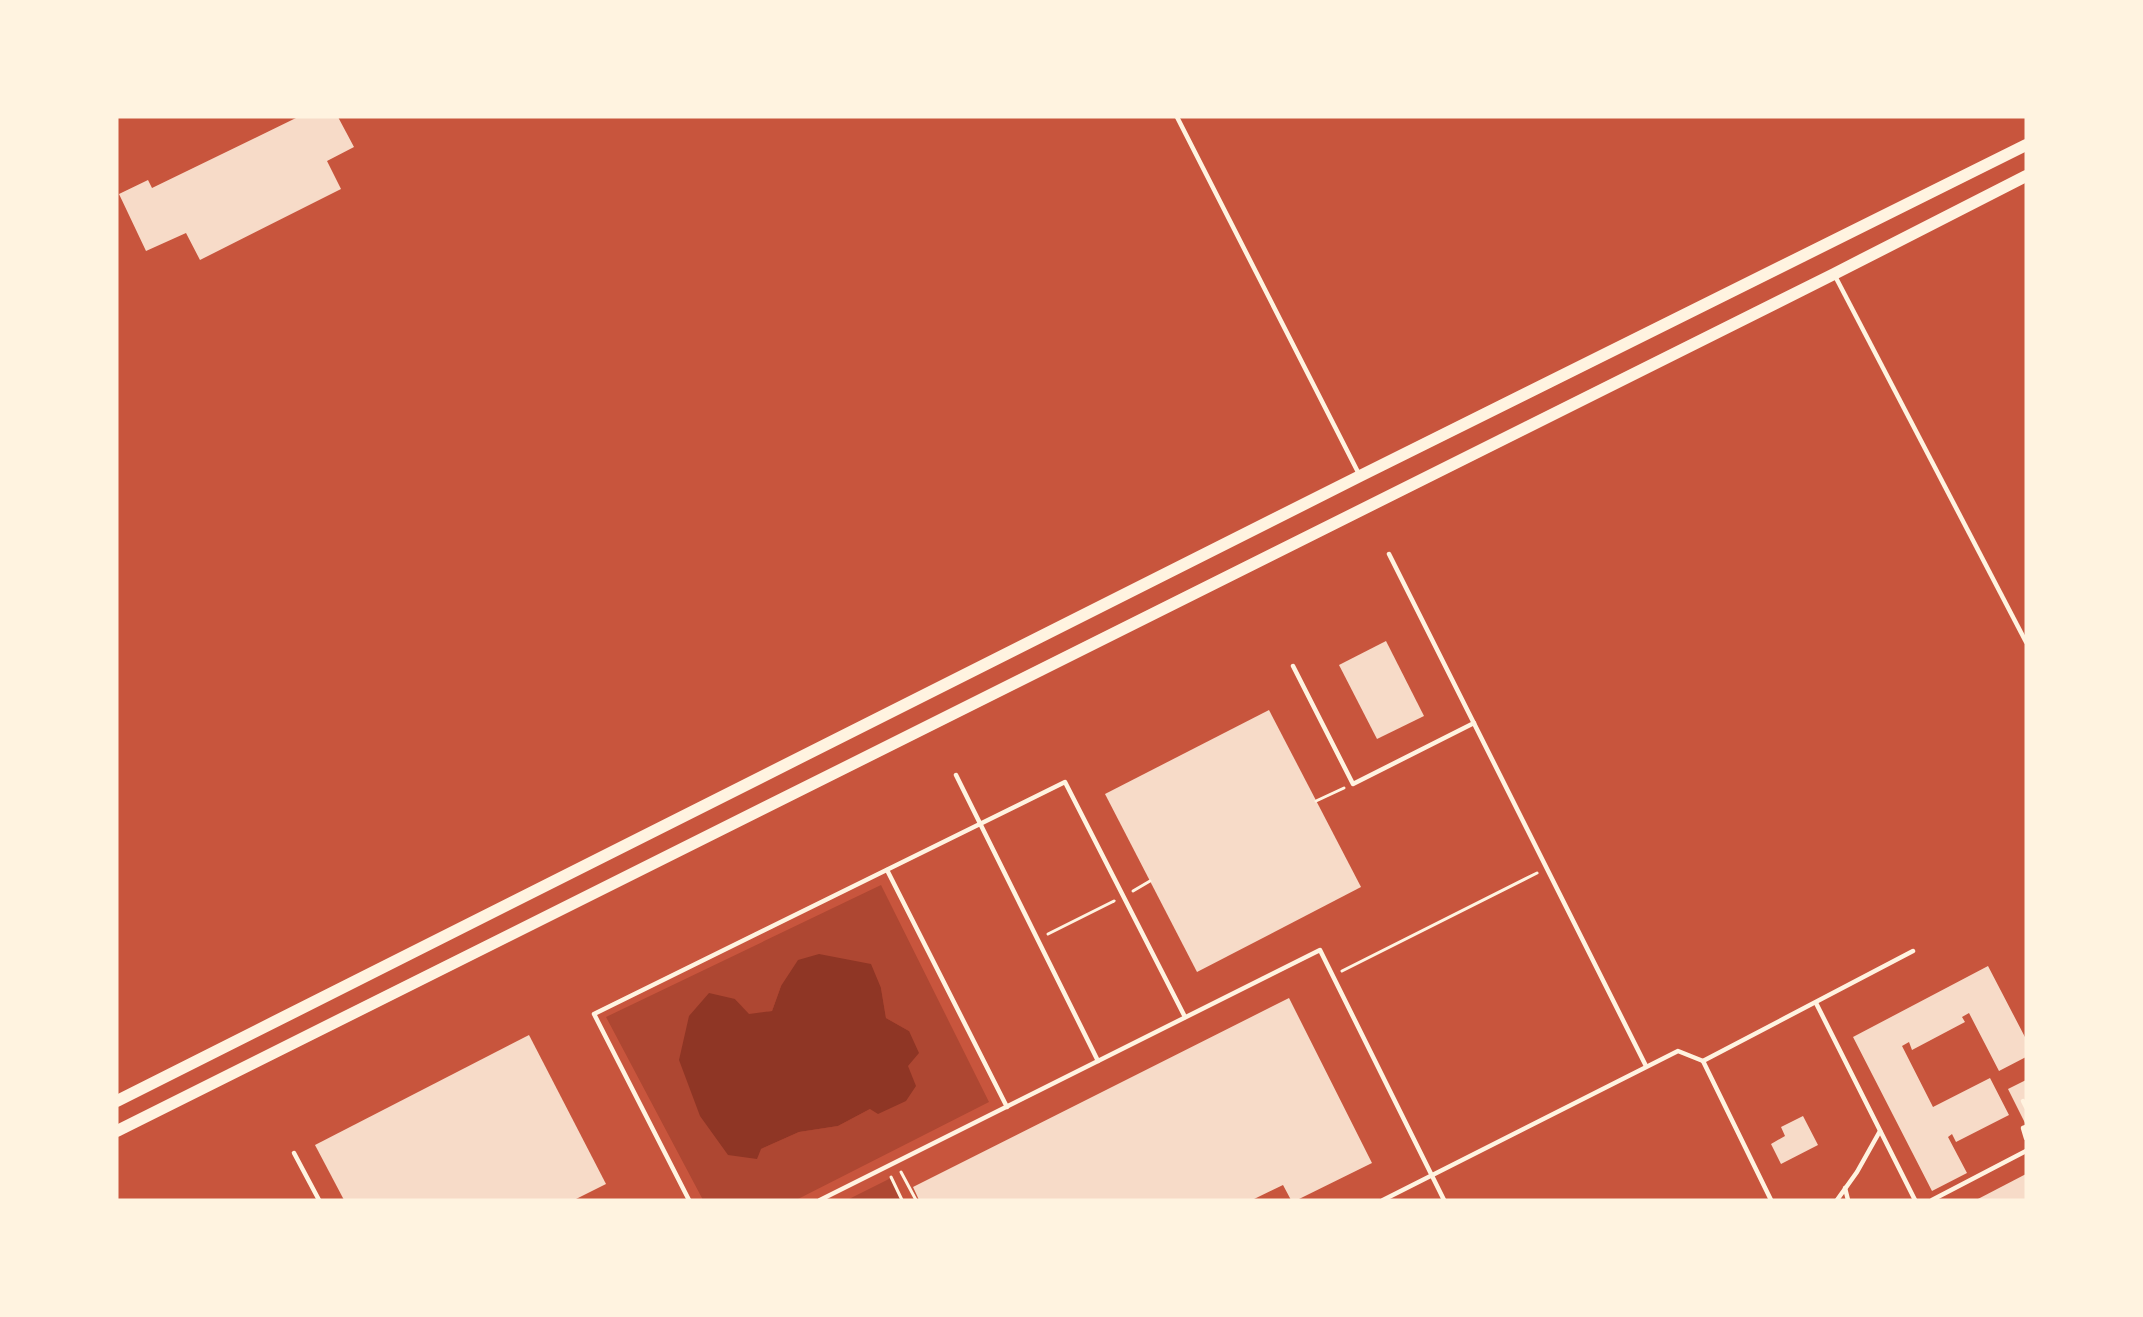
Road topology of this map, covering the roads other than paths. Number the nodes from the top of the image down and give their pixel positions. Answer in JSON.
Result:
{"nodes":[{"id":1,"x":1177,"y":117,"type":"edge"},
{"id":2,"x":2026,"y":145,"type":"edge"},
{"id":3,"x":2026,"y":176,"type":"edge"},
{"id":4,"x":1834,"y":274,"type":"junction"},
{"id":5,"x":1360,"y":476,"type":"junction"},
{"id":6,"x":1389,"y":554,"type":"dead end"},
{"id":7,"x":2026,"y":642,"type":"edge"},
{"id":8,"x":1293,"y":666,"type":"dead end"},
{"id":9,"x":1474,"y":723,"type":"junction"},
{"id":10,"x":956,"y":775,"type":"dead end"},
{"id":11,"x":980,"y":824,"type":"junction"},
{"id":12,"x":887,"y":870,"type":"junction"},
{"id":13,"x":1913,"y":951,"type":"dead end"},
{"id":14,"x":1816,"y":1003,"type":"junction"},
{"id":15,"x":1185,"y":1017,"type":"junction"},
{"id":16,"x":1098,"y":1061,"type":"junction"},
{"id":17,"x":1703,"y":1061,"type":"junction"},
{"id":18,"x":1646,"y":1066,"type":"junction"},
{"id":19,"x":117,"y":1101,"type":"edge"},
{"id":20,"x":2023,"y":1101,"type":"dead end"},
{"id":21,"x":1007,"y":1107,"type":"junction"},
{"id":22,"x":2026,"y":1107,"type":"edge"},
{"id":23,"x":2026,"y":1127,"type":"edge"},
{"id":24,"x":117,"y":1131,"type":"edge"},
{"id":25,"x":1880,"y":1131,"type":"junction"},
{"id":26,"x":2026,"y":1138,"type":"edge"},
{"id":27,"x":2026,"y":1151,"type":"edge"},
{"id":28,"x":294,"y":1153,"type":"dead end"},
{"id":29,"x":1432,"y":1176,"type":"junction"},
{"id":30,"x":1845,"y":1188,"type":"junction"},
{"id":31,"x":319,"y":1200,"type":"edge"},
{"id":32,"x":689,"y":1200,"type":"edge"},
{"id":33,"x":820,"y":1200,"type":"edge"},
{"id":34,"x":1383,"y":1200,"type":"edge"},
{"id":35,"x":1444,"y":1200,"type":"edge"},
{"id":36,"x":1771,"y":1200,"type":"edge"},
{"id":37,"x":1837,"y":1200,"type":"edge"},
{"id":38,"x":1848,"y":1200,"type":"edge"},
{"id":39,"x":1915,"y":1200,"type":"edge"},
{"id":40,"x":1932,"y":1200,"type":"edge"}],
"edges":[{"from":1,"to":5,"type":"lane"},
{"from":2,"to":5,"type":"main road"},
{"from":3,"to":4,"type":"main road"},
{"from":4,"to":7,"type":"lane"},
{"from":4,"to":24,"type":"main road"},
{"from":5,"to":19,"type":"main road"},
{"from":6,"to":9,"type":"lane"},
{"from":8,"to":9,"type":"lane"},
{"from":9,"to":18,"type":"lane"},
{"from":10,"to":11,"type":"lane"},
{"from":11,"to":12,"type":"lane"},
{"from":11,"to":15,"type":"lane"},
{"from":11,"to":16,"type":"lane"},
{"from":12,"to":21,"type":"lane"},
{"from":12,"to":32,"type":"lane"},
{"from":13,"to":14,"type":"lane"},
{"from":14,"to":17,"type":"lane"},
{"from":14,"to":25,"type":"lane"},
{"from":15,"to":16,"type":"lane"},
{"from":15,"to":29,"type":"lane"},
{"from":16,"to":21,"type":"lane"},
{"from":17,"to":18,"type":"lane"},
{"from":17,"to":36,"type":"lane"},
{"from":18,"to":29,"type":"lane"},
{"from":20,"to":22,"type":"lane"},
{"from":21,"to":33,"type":"lane"},
{"from":23,"to":26,"type":"lane"},
{"from":25,"to":30,"type":"lane"},
{"from":25,"to":39,"type":"lane"},
{"from":27,"to":40,"type":"lane"},
{"from":28,"to":31,"type":"lane"},
{"from":29,"to":34,"type":"lane"},
{"from":29,"to":35,"type":"lane"},
{"from":30,"to":37,"type":"lane"},
{"from":30,"to":38,"type":"lane"}]}
